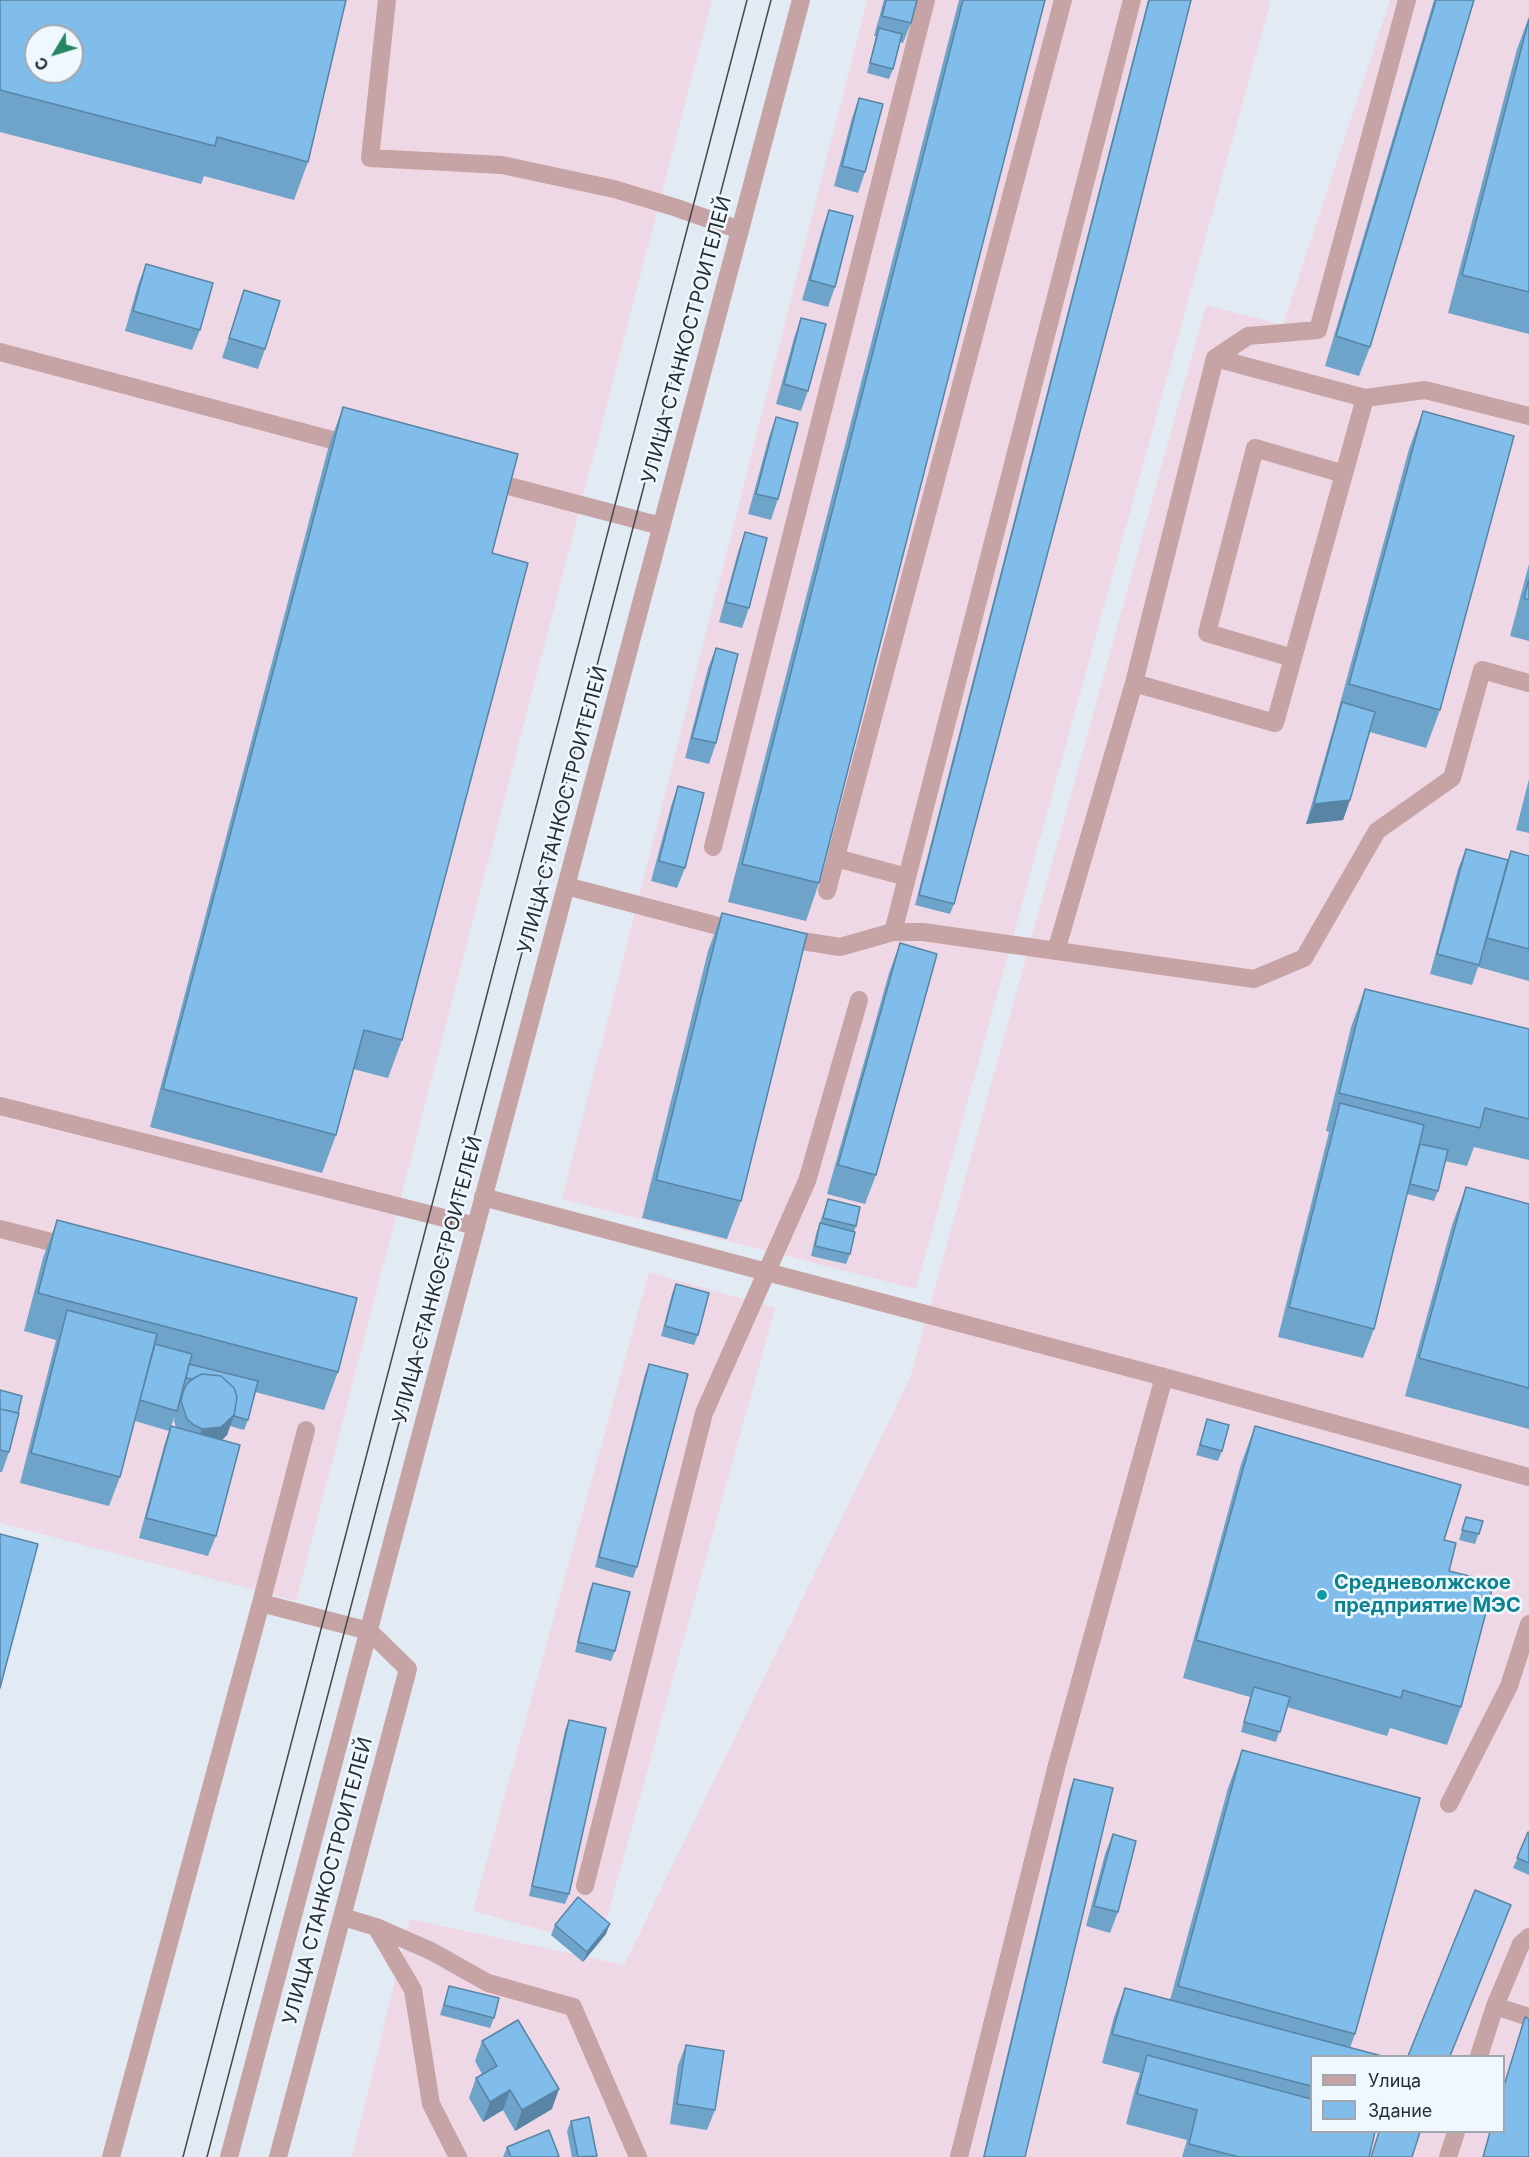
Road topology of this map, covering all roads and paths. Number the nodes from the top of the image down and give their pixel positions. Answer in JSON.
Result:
{"nodes":[{"id":1,"x":387,"y":0,"type":"edge"},
{"id":2,"x":801,"y":0,"type":"edge"},
{"id":3,"x":926,"y":0,"type":"edge"},
{"id":4,"x":1063,"y":0,"type":"edge"},
{"id":5,"x":1132,"y":0,"type":"edge"},
{"id":6,"x":1407,"y":0,"type":"edge"},
{"id":7,"x":740,"y":230,"type":"junction"},
{"id":8,"x":0,"y":352,"type":"edge"},
{"id":9,"x":1215,"y":358,"type":"junction"},
{"id":10,"x":1365,"y":398,"type":"junction"},
{"id":11,"x":1529,"y":416,"type":"edge"},
{"id":12,"x":370,"y":450,"type":"edge"},
{"id":13,"x":1344,"y":474,"type":"junction"},
{"id":14,"x":474,"y":477,"type":"edge"},
{"id":15,"x":661,"y":526,"type":"junction"},
{"id":16,"x":1293,"y":658,"type":"junction"},
{"id":17,"x":1134,"y":683,"type":"junction"},
{"id":18,"x":1529,"y":683,"type":"edge"},
{"id":19,"x":713,"y":847,"type":"dead end"},
{"id":20,"x":836,"y":858,"type":"junction"},
{"id":21,"x":907,"y":877,"type":"junction"},
{"id":22,"x":566,"y":886,"type":"junction"},
{"id":23,"x":828,"y":891,"type":"edge"},
{"id":24,"x":893,"y":932,"type":"junction"},
{"id":25,"x":1056,"y":951,"type":"junction"},
{"id":26,"x":859,"y":1000,"type":"dead end"},
{"id":27,"x":0,"y":1106,"type":"edge"},
{"id":28,"x":483,"y":1197,"type":"junction"},
{"id":29,"x":476,"y":1226,"type":"junction"},
{"id":30,"x":0,"y":1229,"type":"edge"},
{"id":31,"x":92,"y":1252,"type":"edge"},
{"id":32,"x":765,"y":1273,"type":"junction"},
{"id":33,"x":1164,"y":1377,"type":"junction"},
{"id":34,"x":306,"y":1430,"type":"dead end"},
{"id":35,"x":1529,"y":1477,"type":"edge"},
{"id":36,"x":261,"y":1603,"type":"junction"},
{"id":37,"x":1529,"y":1624,"type":"edge"},
{"id":38,"x":369,"y":1631,"type":"junction"},
{"id":39,"x":1449,"y":1804,"type":"dead end"},
{"id":40,"x":585,"y":1886,"type":"dead end"},
{"id":41,"x":342,"y":1917,"type":"junction"},
{"id":42,"x":376,"y":1927,"type":"junction"},
{"id":43,"x":1529,"y":1937,"type":"edge"},
{"id":44,"x":1495,"y":2006,"type":"junction"},
{"id":45,"x":1529,"y":2017,"type":"edge"},
{"id":46,"x":1479,"y":2055,"type":"edge"},
{"id":47,"x":1456,"y":2133,"type":"edge"},
{"id":48,"x":111,"y":2157,"type":"edge"},
{"id":49,"x":229,"y":2157,"type":"edge"},
{"id":50,"x":278,"y":2157,"type":"edge"},
{"id":51,"x":458,"y":2157,"type":"edge"},
{"id":52,"x":638,"y":2157,"type":"edge"},
{"id":53,"x":959,"y":2157,"type":"edge"},
{"id":54,"x":1448,"y":2157,"type":"edge"}],
"edges":[{"from":1,"to":7,"type":"street"},
{"from":2,"to":7,"type":"street","name":"УЛИЦА СТАНКОСТРОИТЕЛЕЙ"},
{"from":3,"to":19,"type":"street"},
{"from":4,"to":20,"type":"street"},
{"from":5,"to":21,"type":"street"},
{"from":6,"to":9,"type":"street"},
{"from":7,"to":15,"type":"street","name":"УЛИЦА СТАНКОСТРОИТЕЛЕЙ"},
{"from":8,"to":12,"type":"street"},
{"from":9,"to":10,"type":"street"},
{"from":9,"to":17,"type":"street"},
{"from":10,"to":11,"type":"street"},
{"from":10,"to":13,"type":"street"},
{"from":13,"to":16,"type":"street"},
{"from":13,"to":16,"type":"street"},
{"from":14,"to":15,"type":"street"},
{"from":15,"to":22,"type":"street","name":"УЛИЦА СТАНКОСТРОИТЕЛЕЙ"},
{"from":16,"to":17,"type":"street"},
{"from":17,"to":25,"type":"street"},
{"from":18,"to":25,"type":"street"},
{"from":20,"to":21,"type":"street"},
{"from":20,"to":23,"type":"street"},
{"from":21,"to":24,"type":"street"},
{"from":22,"to":24,"type":"street"},
{"from":22,"to":28,"type":"street","name":"УЛИЦА СТАНКОСТРОИТЕЛЕЙ"},
{"from":24,"to":25,"type":"street"},
{"from":26,"to":32,"type":"street"},
{"from":27,"to":29,"type":"street"},
{"from":28,"to":29,"type":"street","name":"УЛИЦА СТАНКОСТРОИТЕЛЕЙ"},
{"from":28,"to":32,"type":"street"},
{"from":29,"to":38,"type":"street","name":"УЛИЦА СТАНКОСТРОИТЕЛЕЙ"},
{"from":30,"to":31,"type":"street"},
{"from":32,"to":33,"type":"street"},
{"from":32,"to":40,"type":"street"},
{"from":33,"to":35,"type":"street"},
{"from":33,"to":53,"type":"street"},
{"from":34,"to":36,"type":"street"},
{"from":36,"to":38,"type":"street"},
{"from":36,"to":48,"type":"street"},
{"from":37,"to":39,"type":"street"},
{"from":38,"to":41,"type":"street","name":"УЛИЦА СТАНКОСТРОИТЕЛЕЙ"},
{"from":38,"to":49,"type":"street","name":"УЛИЦА СТАНКОСТРОИТЕЛЕЙ"},
{"from":41,"to":42,"type":"street"},
{"from":41,"to":50,"type":"street","name":"УЛИЦА СТАНКОСТРОИТЕЛЕЙ"},
{"from":42,"to":51,"type":"street"},
{"from":42,"to":52,"type":"street"},
{"from":43,"to":44,"type":"street"},
{"from":44,"to":45,"type":"street"},
{"from":44,"to":46,"type":"street"},
{"from":47,"to":54,"type":"street"}]}
